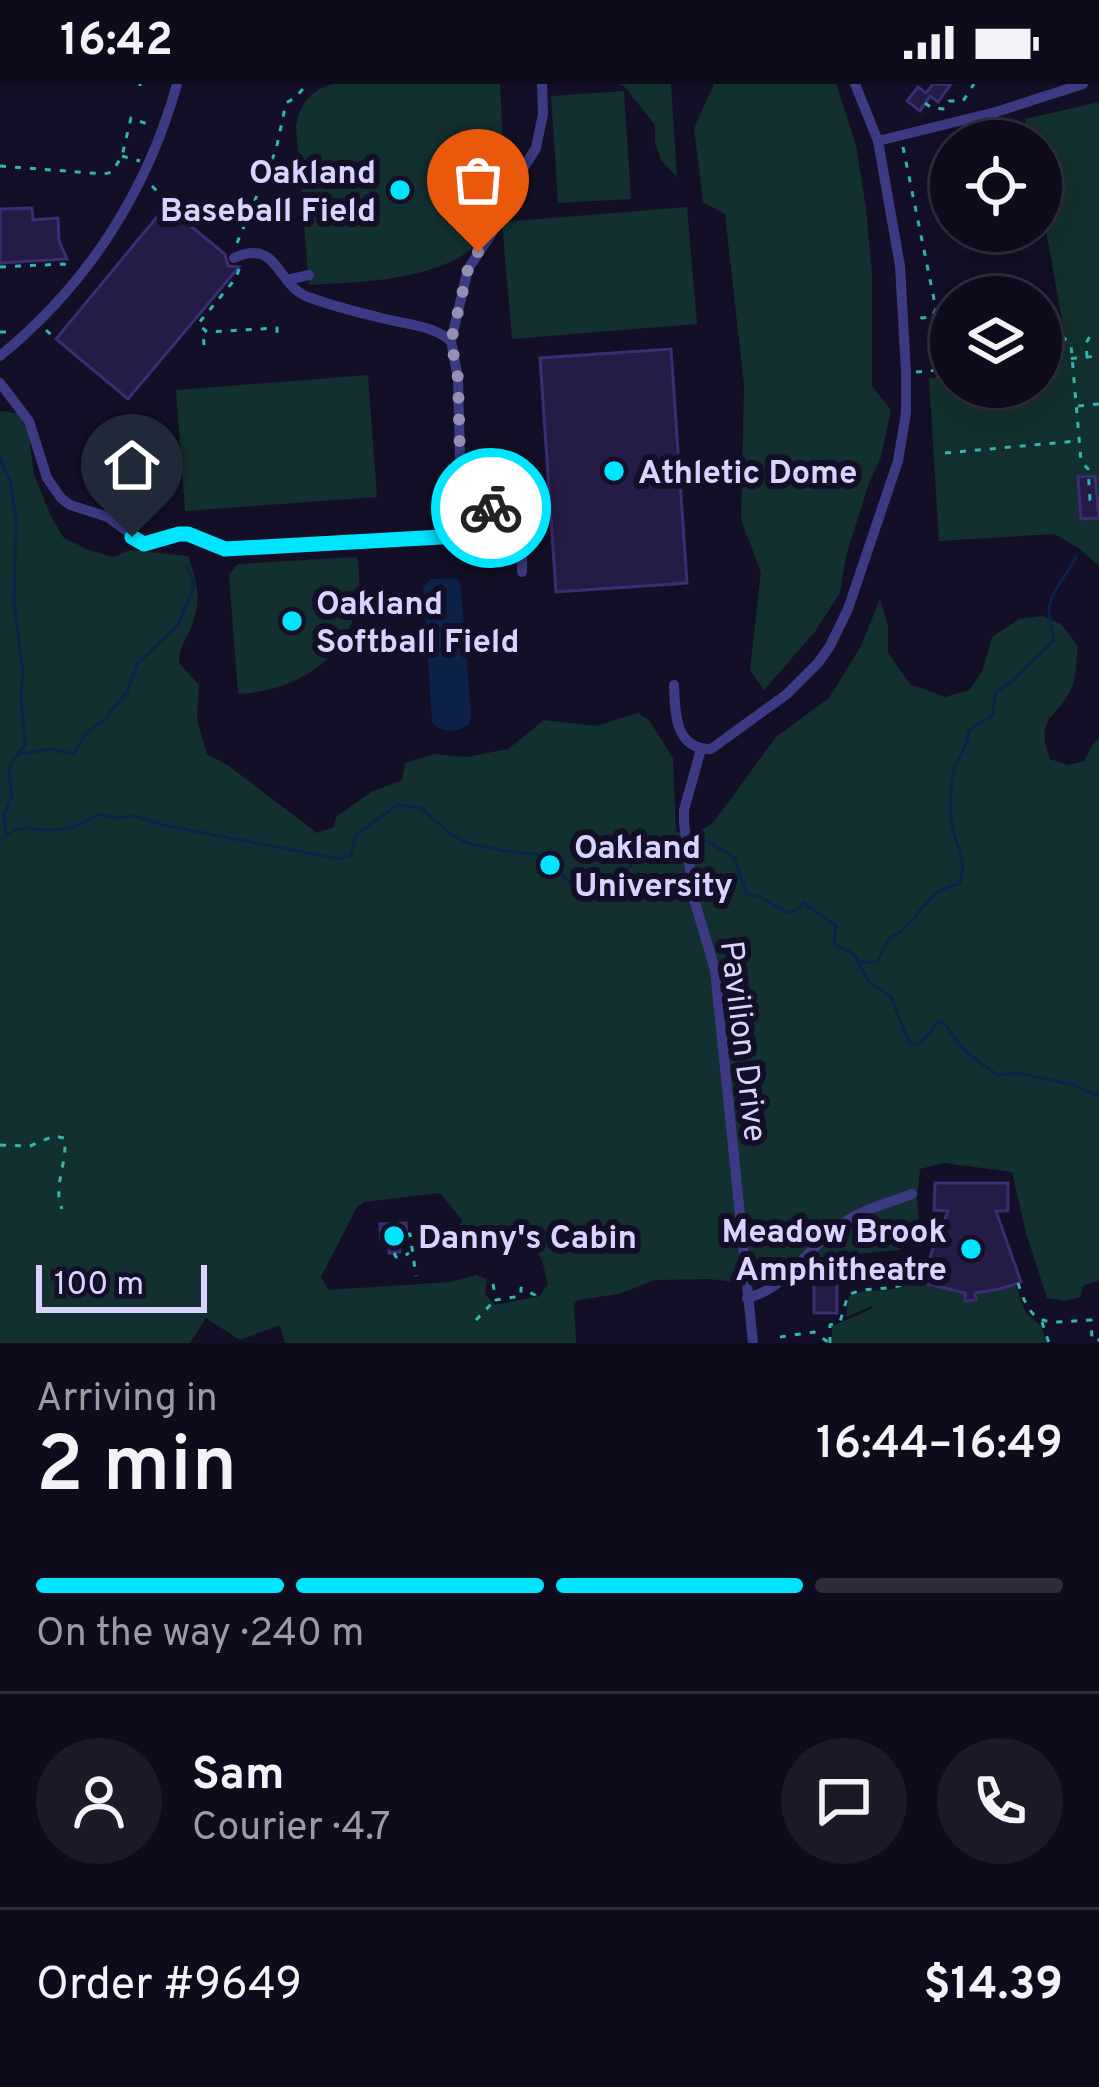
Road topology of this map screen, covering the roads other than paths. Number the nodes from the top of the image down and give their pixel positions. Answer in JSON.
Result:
{"nodes":[{"id":1,"x":177,"y":84,"type":"edge"},
{"id":2,"x":542,"y":84,"type":"edge"},
{"id":3,"x":855,"y":84,"type":"edge"},
{"id":4,"x":1083,"y":84,"type":"edge"},
{"id":5,"x":878,"y":140,"type":"junction"},
{"id":6,"x":234,"y":258,"type":"road end"},
{"id":7,"x":309,"y":275,"type":"dead end"},
{"id":8,"x":287,"y":280,"type":"junction"},
{"id":9,"x":451,"y":341,"type":"junction"},
{"id":10,"x":0,"y":356,"type":"edge"},
{"id":11,"x":0,"y":383,"type":"edge"},
{"id":12,"x":508,"y":530,"type":"junction"},
{"id":13,"x":522,"y":572,"type":"dead end"},
{"id":14,"x":674,"y":685,"type":"dead end"},
{"id":15,"x":701,"y":749,"type":"junction"},
{"id":16,"x":912,"y":1194,"type":"dead end"},
{"id":17,"x":747,"y":1298,"type":"junction"},
{"id":18,"x":752,"y":1343,"type":"edge"}],
"edges":[{"from":1,"to":10,"type":"street"},
{"from":2,"to":9,"type":"street"},
{"from":3,"to":5,"type":"street"},
{"from":4,"to":5,"type":"street"},
{"from":5,"to":15,"type":"street"},
{"from":6,"to":8,"type":"street"},
{"from":7,"to":8,"type":"street"},
{"from":8,"to":9,"type":"street"},
{"from":9,"to":12,"type":"street"},
{"from":11,"to":12,"type":"street"},
{"from":12,"to":13,"type":"street"},
{"from":14,"to":15,"type":"street"},
{"from":15,"to":17,"type":"street","name":"Pavilion Drive"},
{"from":16,"to":17,"type":"street"},
{"from":17,"to":18,"type":"street","name":"Pavilion Drive"}]}
